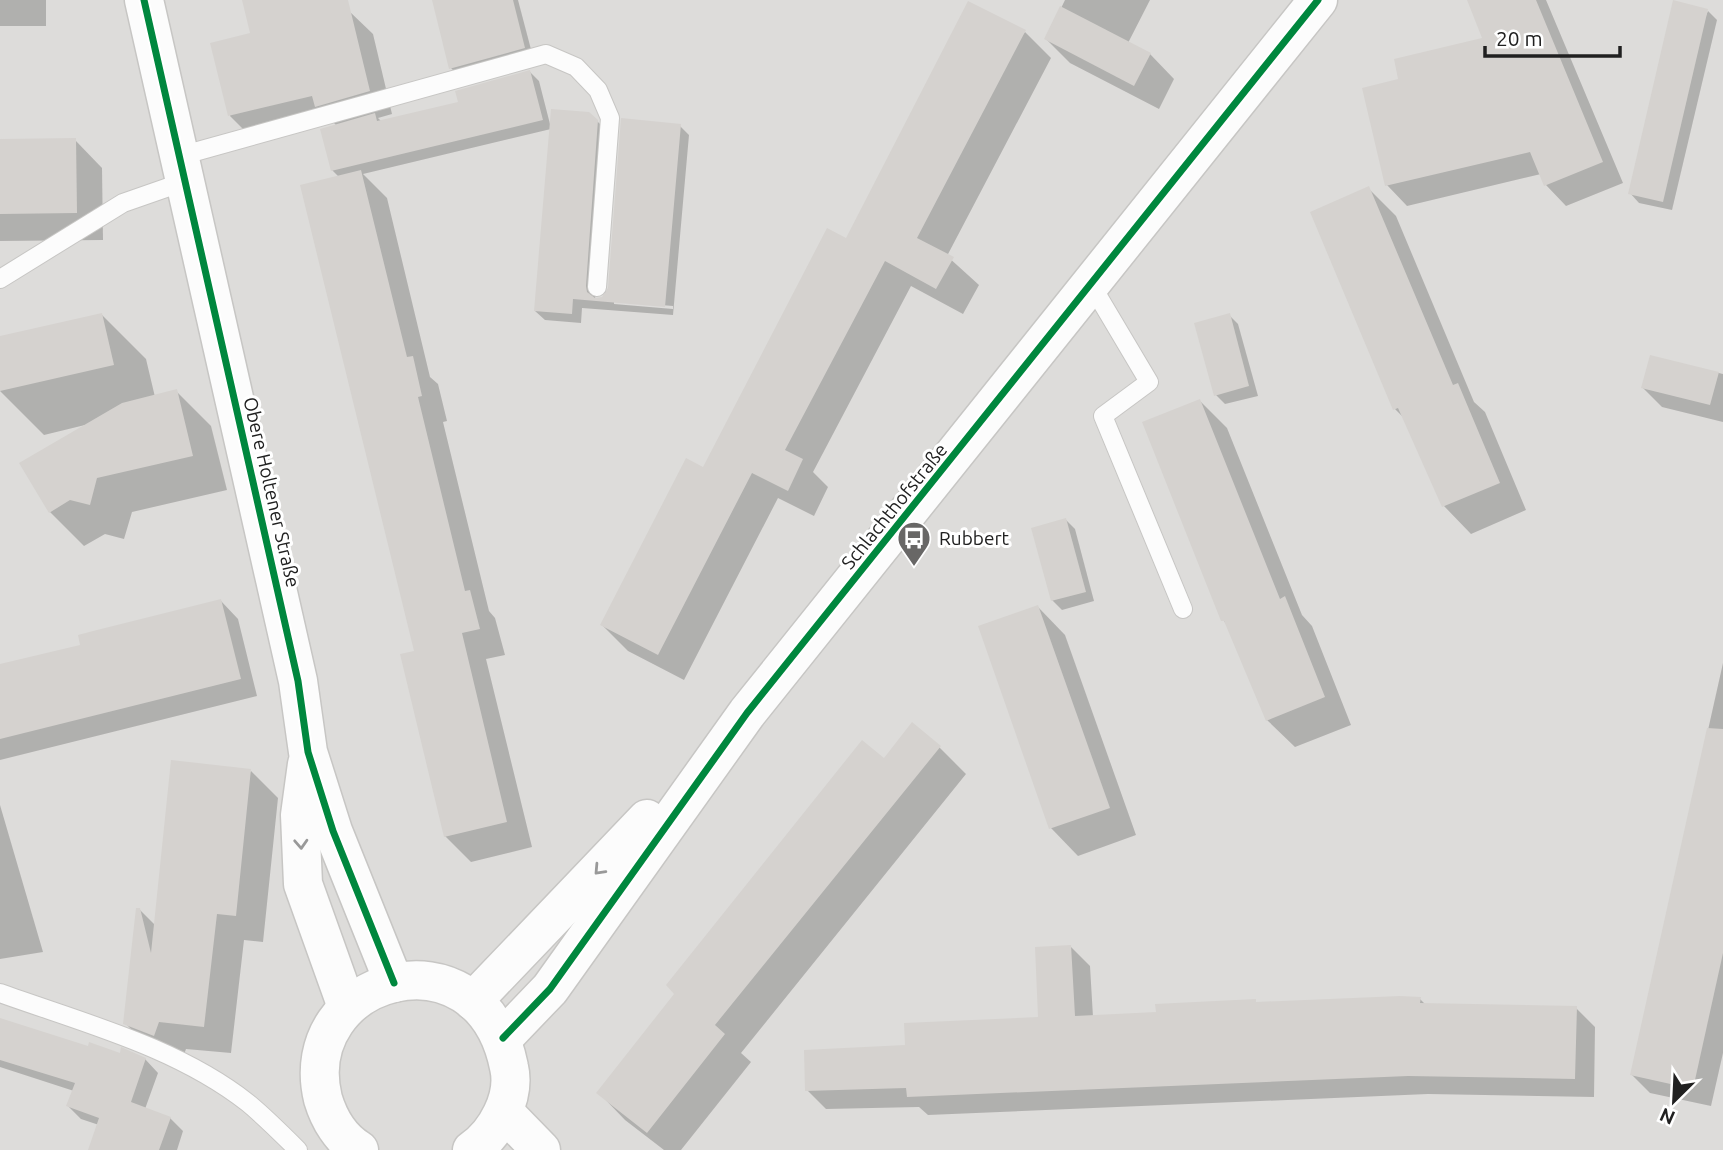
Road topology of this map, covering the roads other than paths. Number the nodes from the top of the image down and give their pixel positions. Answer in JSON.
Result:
{"nodes":[{"id":1,"x":144,"y":0,"type":"edge"},
{"id":2,"x":1318,"y":0,"type":"edge"},
{"id":3,"x":183,"y":169,"type":"junction"},
{"id":4,"x":0,"y":279,"type":"edge"},
{"id":5,"x":1092,"y":286,"type":"junction"},
{"id":6,"x":597,"y":287,"type":"dead end"},
{"id":7,"x":1183,"y":609,"type":"dead end"},
{"id":8,"x":747,"y":713,"type":"junction"},
{"id":9,"x":308,"y":752,"type":"junction"},
{"id":10,"x":394,"y":984,"type":"junction"},
{"id":11,"x":0,"y":992,"type":"edge"},
{"id":12,"x":473,"y":1001,"type":"junction"},
{"id":13,"x":347,"y":1007,"type":"junction"},
{"id":14,"x":503,"y":1038,"type":"junction"},
{"id":15,"x":504,"y":1112,"type":"junction"},
{"id":16,"x":342,"y":1144,"type":"edge"},
{"id":17,"x":298,"y":1150,"type":"edge"},
{"id":18,"x":472,"y":1150,"type":"edge"},
{"id":19,"x":541,"y":1150,"type":"edge"}],
"edges":[{"from":1,"to":3,"type":"street","name":"Obere Holtener Straße"},
{"from":2,"to":5,"type":"street","name":"Schlachthofstraße"},
{"from":3,"to":4,"type":"lane"},
{"from":3,"to":6,"type":"lane"},
{"from":3,"to":9,"type":"street","name":"Obere Holtener Straße"},
{"from":5,"to":7,"type":"lane"},
{"from":5,"to":8,"type":"street","name":"Schlachthofstraße"},
{"from":8,"to":12,"type":"street","name":"Schlachthofstraße","one_way":true},
{"from":8,"to":14,"type":"street","name":"Schlachthofstraße"},
{"from":9,"to":10,"type":"street","name":"Obere Holtener Straße"},
{"from":9,"to":13,"type":"street","name":"Obere Holtener Straße","one_way":true},
{"from":10,"to":12,"type":"street"},
{"from":10,"to":13,"type":"street"},
{"from":11,"to":17,"type":"lane"},
{"from":12,"to":14,"type":"street"},
{"from":13,"to":16,"type":"street"},
{"from":14,"to":15,"type":"street"},
{"from":15,"to":18,"type":"street"},
{"from":15,"to":19,"type":"street"}]}
